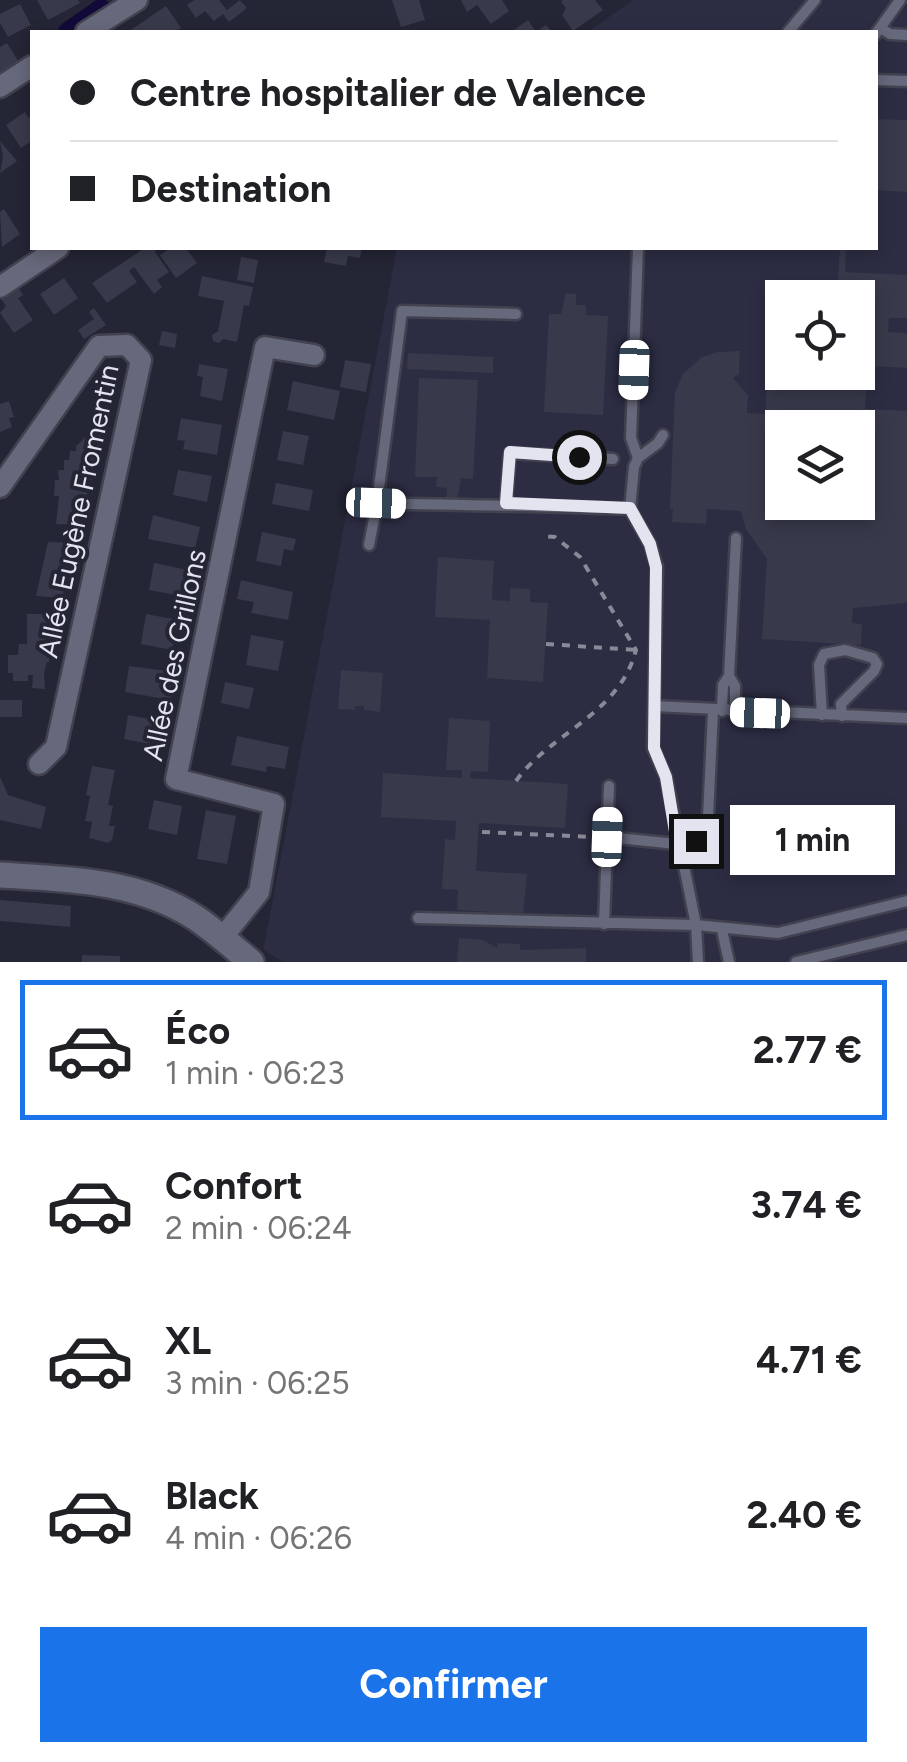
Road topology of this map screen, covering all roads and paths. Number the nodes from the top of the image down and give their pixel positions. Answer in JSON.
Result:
{"nodes":[{"id":1,"x":136,"y":0,"type":"edge"},
{"id":2,"x":815,"y":0,"type":"edge"},
{"id":3,"x":900,"y":0,"type":"edge"},
{"id":4,"x":89,"y":30,"type":"edge"},
{"id":5,"x":790,"y":30,"type":"edge"},
{"id":6,"x":878,"y":31,"type":"edge"},
{"id":7,"x":907,"y":35,"type":"edge"},
{"id":8,"x":30,"y":67,"type":"edge"},
{"id":9,"x":878,"y":80,"type":"edge"},
{"id":10,"x":907,"y":81,"type":"edge"},
{"id":11,"x":0,"y":87,"type":"edge"},
{"id":12,"x":55,"y":250,"type":"edge"},
{"id":13,"x":638,"y":250,"type":"edge"},
{"id":14,"x":0,"y":287,"type":"edge"},
{"id":15,"x":516,"y":314,"type":"dead end"},
{"id":16,"x":314,"y":355,"type":"dead end"},
{"id":17,"x":663,"y":435,"type":"dead end"},
{"id":18,"x":638,"y":458,"type":"junction"},
{"id":19,"x":613,"y":459,"type":"dead end"},
{"id":20,"x":0,"y":486,"type":"edge"},
{"id":21,"x":376,"y":503,"type":"junction"},
{"id":22,"x":506,"y":503,"type":"junction"},
{"id":23,"x":630,"y":508,"type":"junction"},
{"id":24,"x":543,"y":536,"type":"dead end"},
{"id":25,"x":736,"y":538,"type":"dead end"},
{"id":26,"x":369,"y":546,"type":"dead end"},
{"id":27,"x":546,"y":644,"type":"dead end"},
{"id":28,"x":636,"y":650,"type":"junction"},
{"id":29,"x":728,"y":676,"type":"junction"},
{"id":30,"x":654,"y":706,"type":"junction"},
{"id":31,"x":718,"y":711,"type":"junction"},
{"id":32,"x":735,"y":712,"type":"junction"},
{"id":33,"x":822,"y":715,"type":"junction"},
{"id":34,"x":842,"y":716,"type":"junction"},
{"id":35,"x":907,"y":718,"type":"edge"},
{"id":36,"x":39,"y":764,"type":"dead end"},
{"id":37,"x":516,"y":780,"type":"dead end"},
{"id":38,"x":609,"y":786,"type":"dead end"},
{"id":39,"x":482,"y":832,"type":"dead end"},
{"id":40,"x":607,"y":837,"type":"junction"},
{"id":41,"x":677,"y":844,"type":"junction"},
{"id":42,"x":0,"y":875,"type":"edge"},
{"id":43,"x":907,"y":901,"type":"edge"},
{"id":44,"x":418,"y":918,"type":"dead end"},
{"id":45,"x":604,"y":924,"type":"junction"},
{"id":46,"x":696,"y":925,"type":"junction"},
{"id":47,"x":722,"y":930,"type":"junction"},
{"id":48,"x":907,"y":934,"type":"edge"},
{"id":49,"x":222,"y":938,"type":"junction"},
{"id":50,"x":251,"y":962,"type":"edge"},
{"id":51,"x":698,"y":962,"type":"edge"},
{"id":52,"x":729,"y":962,"type":"edge"},
{"id":53,"x":796,"y":962,"type":"edge"}],
"edges":[{"from":1,"to":4,"type":"street"},
{"from":2,"to":5,"type":"lane"},
{"from":3,"to":6,"type":"lane"},
{"from":6,"to":7,"type":"lane"},
{"from":8,"to":11,"type":"street"},
{"from":9,"to":10,"type":"lane"},
{"from":12,"to":14,"type":"street"},
{"from":13,"to":18,"type":"lane"},
{"from":15,"to":21,"type":"lane"},
{"from":16,"to":49,"type":"street","name":"Allée des Grillons"},
{"from":17,"to":18,"type":"lane"},
{"from":18,"to":23,"type":"lane"},
{"from":19,"to":22,"type":"lane"},
{"from":20,"to":36,"type":"street","name":"Allée Eugène Fromentin"},
{"from":21,"to":22,"type":"lane"},
{"from":21,"to":26,"type":"lane"},
{"from":22,"to":23,"type":"lane"},
{"from":23,"to":30,"type":"lane"},
{"from":24,"to":28,"type":"path"},
{"from":25,"to":29,"type":"lane"},
{"from":27,"to":28,"type":"path"},
{"from":28,"to":37,"type":"path"},
{"from":29,"to":31,"type":"lane"},
{"from":29,"to":32,"type":"lane"},
{"from":30,"to":31,"type":"lane"},
{"from":30,"to":41,"type":"lane"},
{"from":31,"to":32,"type":"lane"},
{"from":31,"to":41,"type":"lane"},
{"from":32,"to":33,"type":"lane"},
{"from":33,"to":34,"type":"lane"},
{"from":33,"to":34,"type":"lane"},
{"from":34,"to":35,"type":"lane"},
{"from":38,"to":40,"type":"lane"},
{"from":39,"to":40,"type":"path"},
{"from":40,"to":41,"type":"lane"},
{"from":40,"to":45,"type":"lane"},
{"from":41,"to":46,"type":"lane"},
{"from":42,"to":49,"type":"main road"},
{"from":43,"to":47,"type":"lane"},
{"from":44,"to":45,"type":"lane"},
{"from":45,"to":46,"type":"lane"},
{"from":46,"to":47,"type":"lane"},
{"from":46,"to":51,"type":"lane"},
{"from":47,"to":52,"type":"lane"},
{"from":48,"to":53,"type":"lane"},
{"from":49,"to":50,"type":"main road"}]}
